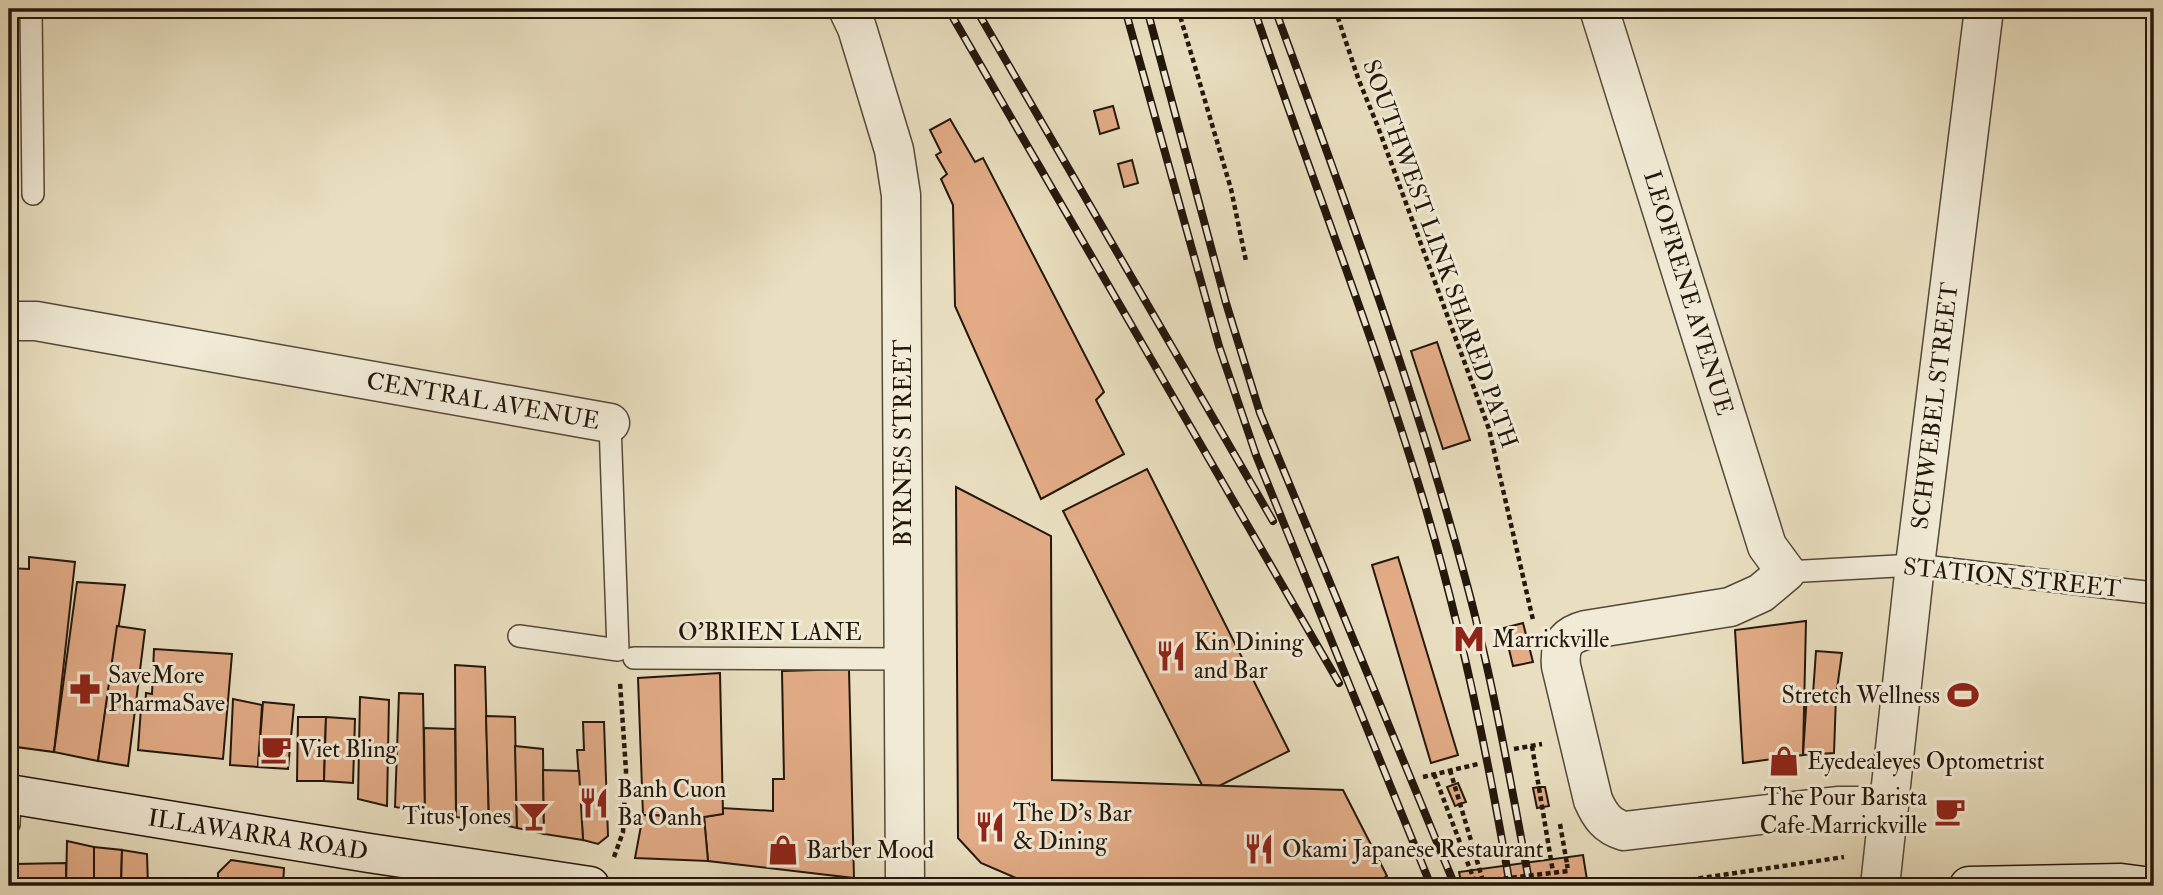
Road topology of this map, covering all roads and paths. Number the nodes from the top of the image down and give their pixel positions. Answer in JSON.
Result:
{"nodes":[{"id":1,"x":31,"y":9,"type":"edge"},
{"id":2,"x":848,"y":9,"type":"edge"},
{"id":3,"x":1178,"y":9,"type":"edge"},
{"id":4,"x":1335,"y":9,"type":"edge"},
{"id":5,"x":1599,"y":9,"type":"edge"},
{"id":6,"x":1984,"y":9,"type":"edge"},
{"id":7,"x":33,"y":194,"type":"dead end"},
{"id":8,"x":1246,"y":261,"type":"dead end"},
{"id":9,"x":9,"y":321,"type":"edge"},
{"id":10,"x":610,"y":423,"type":"joint"},
{"id":11,"x":1915,"y":565,"type":"junction"},
{"id":12,"x":1786,"y":572,"type":"junction"},
{"id":13,"x":2154,"y":593,"type":"edge"},
{"id":14,"x":519,"y":636,"type":"dead end"},
{"id":15,"x":626,"y":654,"type":"junction"},
{"id":16,"x":905,"y":659,"type":"junction"},
{"id":17,"x":1561,"y":666,"type":"junction"},
{"id":18,"x":1547,"y":743,"type":"dead end"},
{"id":19,"x":1532,"y":746,"type":"junction"},
{"id":20,"x":1514,"y":749,"type":"dead end"},
{"id":21,"x":1478,"y":764,"type":"dead end"},
{"id":22,"x":1450,"y":770,"type":"junction"},
{"id":23,"x":1434,"y":774,"type":"junction"},
{"id":24,"x":1423,"y":777,"type":"dead end"},
{"id":25,"x":9,"y":794,"type":"edge"},
{"id":26,"x":1889,"y":806,"type":"junction"},
{"id":27,"x":9,"y":824,"type":"edge"},
{"id":28,"x":614,"y":857,"type":"dead end"},
{"id":29,"x":1845,"y":857,"type":"dead end"},
{"id":30,"x":1567,"y":864,"type":"dead end"},
{"id":31,"x":1553,"y":873,"type":"junction"},
{"id":32,"x":1525,"y":876,"type":"junction"},
{"id":33,"x":1483,"y":881,"type":"junction"},
{"id":34,"x":1660,"y":885,"type":"edge"},
{"id":35,"x":590,"y":886,"type":"edge"},
{"id":36,"x":905,"y":886,"type":"edge"},
{"id":37,"x":1526,"y":886,"type":"edge"},
{"id":38,"x":1648,"y":886,"type":"edge"},
{"id":39,"x":1880,"y":886,"type":"edge"},
{"id":40,"x":1969,"y":886,"type":"edge"},
{"id":41,"x":2144,"y":886,"type":"edge"}],
"edges":[{"from":1,"to":7,"type":"lane"},
{"from":2,"to":16,"type":"street","name":"BYRNES STREET"},
{"from":3,"to":8,"type":"path"},
{"from":4,"to":17,"type":"path","name":"SOUTHWEST LINK SHARED PATH"},
{"from":5,"to":12,"type":"street","name":"LEOFRENE AVENUE"},
{"from":6,"to":11,"type":"street","name":"SCHWEBEL STREET"},
{"from":9,"to":10,"type":"street","name":"CENTRAL AVENUE"},
{"from":10,"to":15,"type":"lane","name":"CENTRAL AVENUE"},
{"from":11,"to":12,"type":"lane","name":"STATION STREET"},
{"from":11,"to":13,"type":"lane","name":"STATION STREET"},
{"from":11,"to":26,"type":"street","name":"SCHWEBEL STREET"},
{"from":12,"to":17,"type":"street"},
{"from":14,"to":15,"type":"lane","name":"O'BRIEN LANE"},
{"from":15,"to":16,"type":"lane","name":"O'BRIEN LANE"},
{"from":15,"to":28,"type":"path"},
{"from":16,"to":36,"type":"street","name":"BYRNES STREET"},
{"from":17,"to":26,"type":"street"},
{"from":18,"to":19,"type":"path"},
{"from":19,"to":20,"type":"path"},
{"from":19,"to":31,"type":"path"},
{"from":21,"to":22,"type":"path"},
{"from":22,"to":23,"type":"path"},
{"from":22,"to":33,"type":"path"},
{"from":23,"to":24,"type":"path"},
{"from":23,"to":33,"type":"path","bridge":true},
{"from":25,"to":27,"type":"lane"},
{"from":25,"to":35,"type":"street","name":"ILLAWARRA ROAD"},
{"from":26,"to":39,"type":"street","name":"SCHWEBEL STREET"},
{"from":29,"to":34,"type":"path"},
{"from":30,"to":31,"type":"path","bridge":true},
{"from":31,"to":32,"type":"path","bridge":true},
{"from":32,"to":33,"type":"path","bridge":true},
{"from":32,"to":37,"type":"path","bridge":true},
{"from":34,"to":38,"type":"path"},
{"from":40,"to":41,"type":"street"}]}
